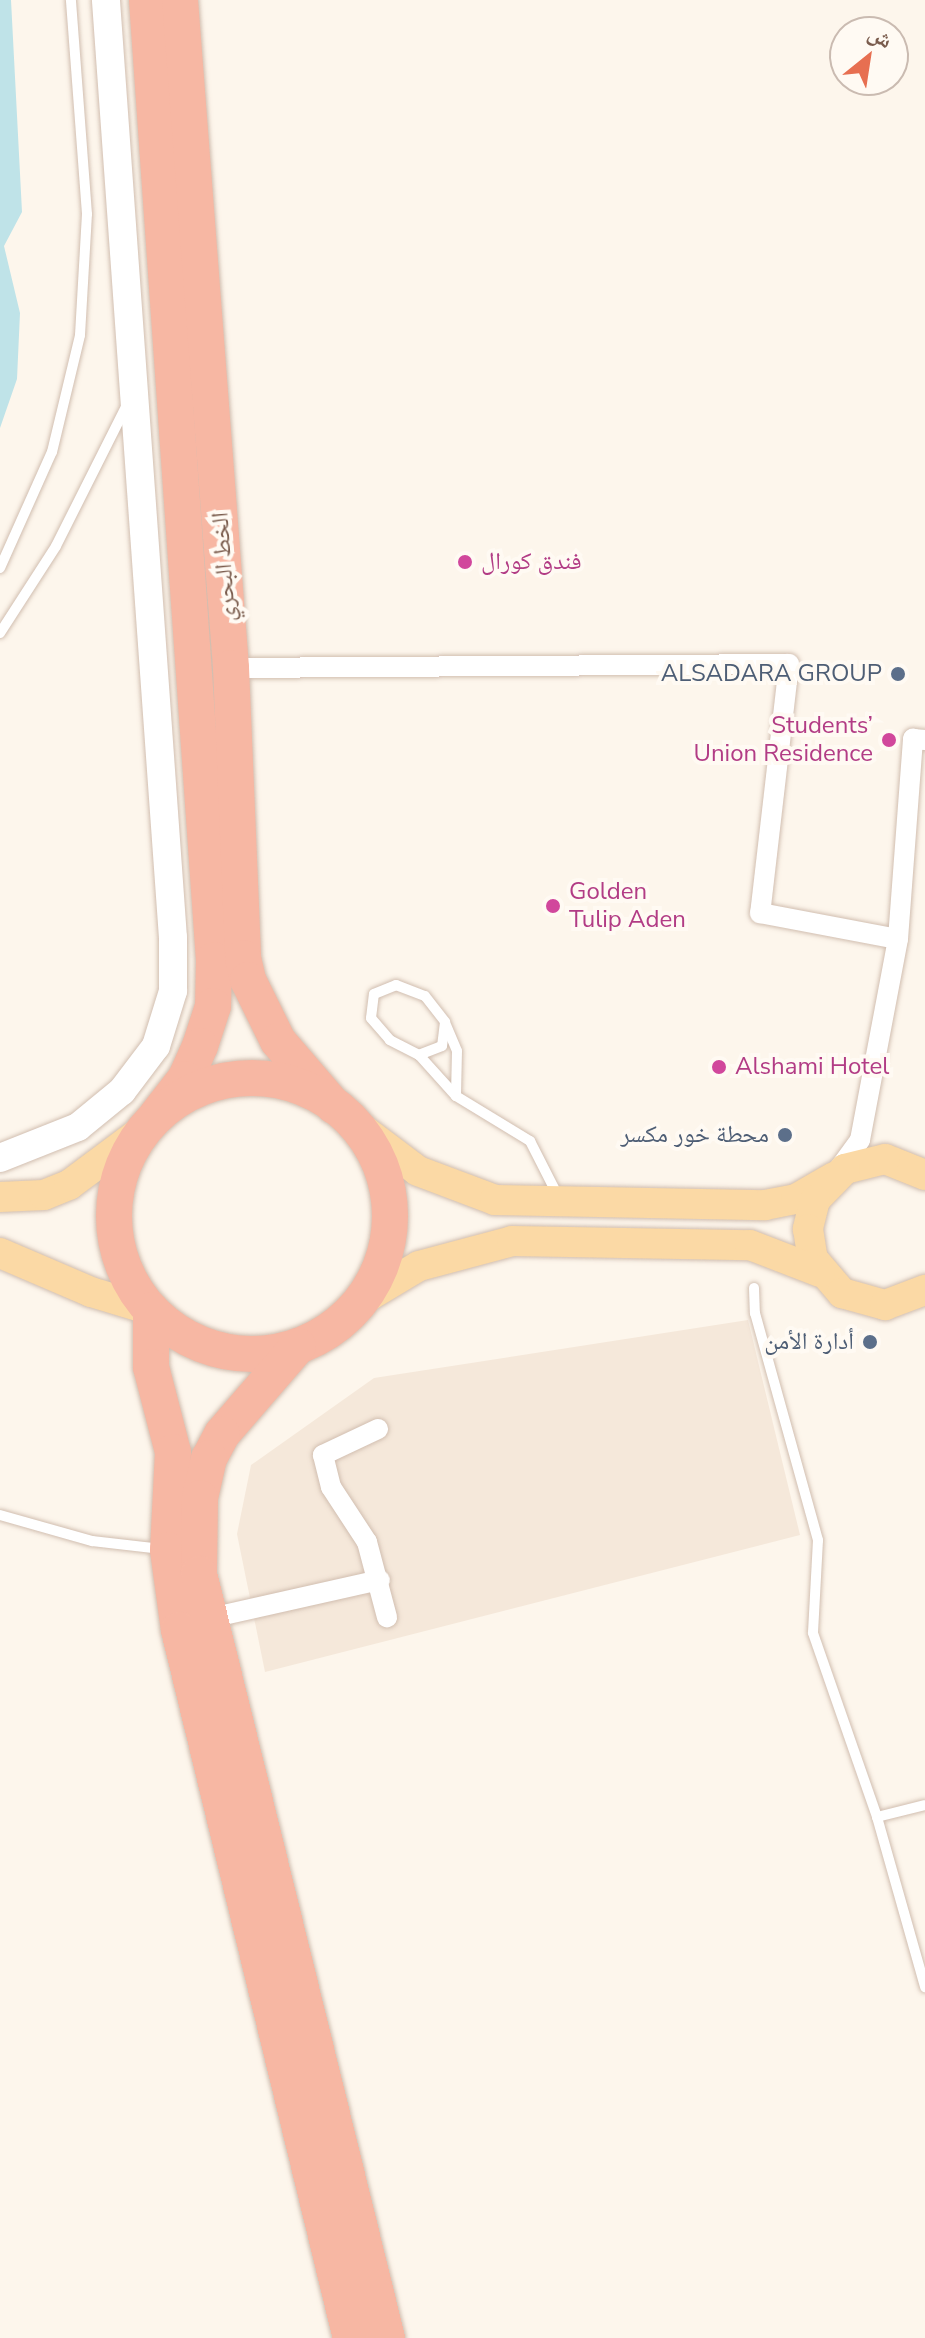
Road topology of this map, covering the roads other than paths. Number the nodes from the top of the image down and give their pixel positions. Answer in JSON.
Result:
{"nodes":[{"id":1,"x":71,"y":0,"type":"edge"},
{"id":2,"x":106,"y":0,"type":"edge"},
{"id":3,"x":147,"y":0,"type":"edge"},
{"id":4,"x":180,"y":0,"type":"edge"},
{"id":5,"x":134,"y":388,"type":"junction"},
{"id":6,"x":0,"y":568,"type":"edge"},
{"id":7,"x":0,"y":633,"type":"edge"},
{"id":8,"x":231,"y":668,"type":"junction"},
{"id":9,"x":925,"y":740,"type":"edge"},
{"id":10,"x":898,"y":939,"type":"junction"},
{"id":11,"x":445,"y":1022,"type":"junction"},
{"id":12,"x":419,"y":1055,"type":"junction"},
{"id":13,"x":456,"y":1096,"type":"junction"},
{"id":14,"x":342,"y":1112,"type":"junction"},
{"id":15,"x":151,"y":1122,"type":"junction"},
{"id":16,"x":0,"y":1158,"type":"edge"},
{"id":17,"x":916,"y":1163,"type":"edge"},
{"id":18,"x":834,"y":1177,"type":"junction"},
{"id":19,"x":0,"y":1197,"type":"edge"},
{"id":20,"x":560,"y":1200,"type":"junction"},
{"id":21,"x":0,"y":1253,"type":"edge"},
{"id":22,"x":820,"y":1272,"type":"junction"},
{"id":23,"x":754,"y":1288,"type":"dead end"},
{"id":24,"x":362,"y":1300,"type":"junction"},
{"id":25,"x":917,"y":1301,"type":"edge"},
{"id":26,"x":151,"y":1310,"type":"junction"},
{"id":27,"x":298,"y":1346,"type":"junction"},
{"id":28,"x":378,"y":1429,"type":"dead end"},
{"id":29,"x":0,"y":1515,"type":"edge"},
{"id":30,"x":168,"y":1550,"type":"junction"},
{"id":31,"x":380,"y":1580,"type":"junction"},
{"id":32,"x":387,"y":1617,"type":"dead end"},
{"id":33,"x":210,"y":1618,"type":"junction"},
{"id":34,"x":925,"y":1805,"type":"edge"},
{"id":35,"x":877,"y":1817,"type":"junction"},
{"id":36,"x":925,"y":1987,"type":"edge"},
{"id":37,"x":334,"y":2123,"type":"junction"},
{"id":38,"x":299,"y":2129,"type":"junction"},
{"id":39,"x":351,"y":2338,"type":"edge"},
{"id":40,"x":387,"y":2338,"type":"edge"}],
"edges":[{"from":1,"to":6,"type":"lane"},
{"from":2,"to":5,"type":"street"},
{"from":3,"to":15,"type":"highway","name":"الخط البحري"},
{"from":4,"to":8,"type":"highway","name":"الخط البحري"},
{"from":5,"to":7,"type":"lane"},
{"from":5,"to":16,"type":"street"},
{"from":8,"to":10,"type":"street"},
{"from":8,"to":14,"type":"highway","name":"الخط البحري"},
{"from":9,"to":10,"type":"street"},
{"from":10,"to":18,"type":"street"},
{"from":11,"to":12,"type":"lane"},
{"from":11,"to":12,"type":"lane"},
{"from":11,"to":13,"type":"lane"},
{"from":12,"to":13,"type":"lane"},
{"from":13,"to":20,"type":"lane"},
{"from":14,"to":15,"type":"highway"},
{"from":14,"to":20,"type":"main road"},
{"from":14,"to":24,"type":"highway"},
{"from":15,"to":19,"type":"main road"},
{"from":15,"to":26,"type":"highway"},
{"from":17,"to":18,"type":"main road"},
{"from":18,"to":20,"type":"main road"},
{"from":18,"to":22,"type":"main road"},
{"from":21,"to":26,"type":"main road"},
{"from":22,"to":24,"type":"main road"},
{"from":22,"to":25,"type":"main road"},
{"from":23,"to":35,"type":"lane"},
{"from":24,"to":27,"type":"highway"},
{"from":26,"to":27,"type":"highway"},
{"from":26,"to":30,"type":"highway"},
{"from":27,"to":33,"type":"highway"},
{"from":28,"to":31,"type":"street"},
{"from":29,"to":30,"type":"lane"},
{"from":30,"to":38,"type":"highway"},
{"from":31,"to":32,"type":"street"},
{"from":31,"to":33,"type":"street"},
{"from":33,"to":37,"type":"highway"},
{"from":34,"to":35,"type":"lane"},
{"from":35,"to":36,"type":"lane"},
{"from":37,"to":38,"type":"highway"},
{"from":37,"to":40,"type":"highway"},
{"from":38,"to":39,"type":"highway"}]}
